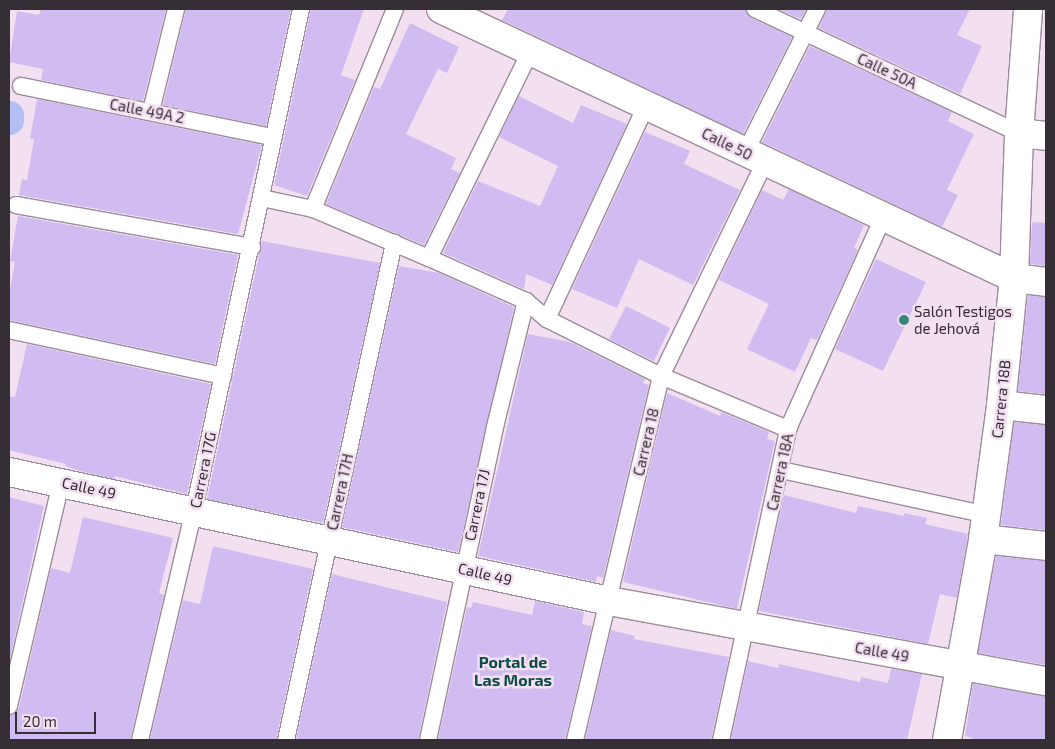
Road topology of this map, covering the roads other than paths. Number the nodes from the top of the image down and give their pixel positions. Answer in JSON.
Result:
{"nodes":[{"id":1,"x":176,"y":9,"type":"edge"},
{"id":2,"x":301,"y":9,"type":"edge"},
{"id":3,"x":395,"y":9,"type":"edge"},
{"id":4,"x":441,"y":9,"type":"edge"},
{"id":5,"x":755,"y":9,"type":"edge"},
{"id":6,"x":818,"y":9,"type":"edge"},
{"id":7,"x":1028,"y":9,"type":"edge"},
{"id":8,"x":806,"y":33,"type":"junction"},
{"id":9,"x":531,"y":50,"type":"junction"},
{"id":10,"x":21,"y":86,"type":"dead end"},
{"id":11,"x":647,"y":104,"type":"junction"},
{"id":12,"x":151,"y":111,"type":"junction"},
{"id":13,"x":1018,"y":133,"type":"junction"},
{"id":14,"x":1046,"y":136,"type":"edge"},
{"id":15,"x":272,"y":137,"type":"junction"},
{"id":16,"x":755,"y":157,"type":"junction"},
{"id":17,"x":262,"y":198,"type":"junction"},
{"id":18,"x":16,"y":205,"type":"dead end"},
{"id":19,"x":313,"y":209,"type":"junction"},
{"id":20,"x":883,"y":218,"type":"junction"},
{"id":21,"x":394,"y":243,"type":"junction"},
{"id":22,"x":252,"y":247,"type":"junction"},
{"id":23,"x":429,"y":258,"type":"junction"},
{"id":24,"x":1014,"y":278,"type":"junction"},
{"id":25,"x":1046,"y":282,"type":"edge"},
{"id":26,"x":526,"y":301,"type":"junction"},
{"id":27,"x":547,"y":319,"type":"junction"},
{"id":28,"x":9,"y":330,"type":"edge"},
{"id":29,"x":223,"y":376,"type":"junction"},
{"id":30,"x":661,"y":376,"type":"junction"},
{"id":31,"x":1001,"y":405,"type":"junction"},
{"id":32,"x":1046,"y":410,"type":"edge"},
{"id":33,"x":788,"y":428,"type":"junction"},
{"id":34,"x":781,"y":470,"type":"junction"},
{"id":35,"x":9,"y":472,"type":"edge"},
{"id":36,"x":61,"y":482,"type":"junction"},
{"id":37,"x":194,"y":510,"type":"junction"},
{"id":38,"x":985,"y":527,"type":"junction"},
{"id":39,"x":330,"y":539,"type":"junction"},
{"id":40,"x":1046,"y":546,"type":"edge"},
{"id":41,"x":463,"y":569,"type":"junction"},
{"id":42,"x":609,"y":601,"type":"junction"},
{"id":43,"x":746,"y":627,"type":"junction"},
{"id":44,"x":962,"y":667,"type":"junction"},
{"id":45,"x":1046,"y":680,"type":"edge"},
{"id":46,"x":9,"y":706,"type":"edge"},
{"id":47,"x":140,"y":740,"type":"edge"},
{"id":48,"x":286,"y":740,"type":"edge"},
{"id":49,"x":428,"y":740,"type":"edge"},
{"id":50,"x":575,"y":740,"type":"edge"},
{"id":51,"x":721,"y":740,"type":"edge"},
{"id":52,"x":947,"y":740,"type":"edge"}],
"edges":[{"from":1,"to":12,"type":"lane"},
{"from":2,"to":15,"type":"lane","name":"Carrera 17G"},
{"from":3,"to":19,"type":"lane"},
{"from":4,"to":9,"type":"street","name":"Calle 50"},
{"from":5,"to":8,"type":"lane","name":"Calle 50A"},
{"from":6,"to":8,"type":"lane"},
{"from":7,"to":13,"type":"street","name":"Carrera 18B"},
{"from":8,"to":13,"type":"lane","name":"Calle 50A"},
{"from":8,"to":16,"type":"lane"},
{"from":9,"to":11,"type":"street","name":"Calle 50"},
{"from":9,"to":23,"type":"lane"},
{"from":10,"to":12,"type":"lane","name":"Calle 49A 2"},
{"from":11,"to":16,"type":"street","name":"Calle 50"},
{"from":11,"to":27,"type":"lane"},
{"from":12,"to":15,"type":"lane","name":"Calle 49A 2"},
{"from":13,"to":14,"type":"street"},
{"from":13,"to":24,"type":"street","name":"Carrera 18B"},
{"from":15,"to":17,"type":"lane","name":"Carrera 17G"},
{"from":16,"to":20,"type":"street","name":"Calle 50"},
{"from":16,"to":30,"type":"lane","name":"Carrera 18"},
{"from":17,"to":19,"type":"lane"},
{"from":17,"to":22,"type":"lane","name":"Carrera 17G"},
{"from":18,"to":22,"type":"lane"},
{"from":19,"to":21,"type":"lane"},
{"from":20,"to":24,"type":"street","name":"Calle 50"},
{"from":20,"to":33,"type":"lane","name":"Carrera 18A"},
{"from":21,"to":23,"type":"lane"},
{"from":21,"to":39,"type":"lane","name":"Carrera 17H"},
{"from":22,"to":29,"type":"lane","name":"Carrera 17G"},
{"from":23,"to":26,"type":"lane"},
{"from":24,"to":25,"type":"street","name":"Calle 50"},
{"from":24,"to":31,"type":"street","name":"Carrera 18B"},
{"from":26,"to":27,"type":"lane"},
{"from":26,"to":41,"type":"lane","name":"Carrera 17J"},
{"from":27,"to":30,"type":"lane"},
{"from":28,"to":29,"type":"lane"},
{"from":29,"to":37,"type":"lane","name":"Carrera 17G"},
{"from":30,"to":33,"type":"lane"},
{"from":30,"to":42,"type":"lane","name":"Carrera 18"},
{"from":31,"to":32,"type":"street"},
{"from":31,"to":38,"type":"street","name":"Carrera 18B"},
{"from":33,"to":34,"type":"lane","name":"Carrera 18A"},
{"from":34,"to":38,"type":"lane"},
{"from":34,"to":43,"type":"lane","name":"Carrera 18A"},
{"from":35,"to":36,"type":"street","name":"Calle 49"},
{"from":36,"to":37,"type":"street","name":"Calle 49"},
{"from":36,"to":46,"type":"lane"},
{"from":37,"to":39,"type":"street","name":"Calle 49"},
{"from":37,"to":47,"type":"lane","name":"Carrera 17G"},
{"from":38,"to":40,"type":"street"},
{"from":38,"to":44,"type":"street","name":"Carrera 18B"},
{"from":39,"to":41,"type":"street","name":"Calle 49"},
{"from":39,"to":48,"type":"lane","name":"Carrera 17H"},
{"from":41,"to":42,"type":"street","name":"Calle 49"},
{"from":41,"to":49,"type":"lane","name":"Carrera 17J"},
{"from":42,"to":43,"type":"street","name":"Calle 49"},
{"from":42,"to":50,"type":"lane","name":"Carrera 18"},
{"from":43,"to":44,"type":"street","name":"Calle 49"},
{"from":43,"to":51,"type":"lane","name":"Carrera 18A"},
{"from":44,"to":45,"type":"street","name":"Calle 49"},
{"from":44,"to":52,"type":"street","name":"Carrera 18B"}]}
